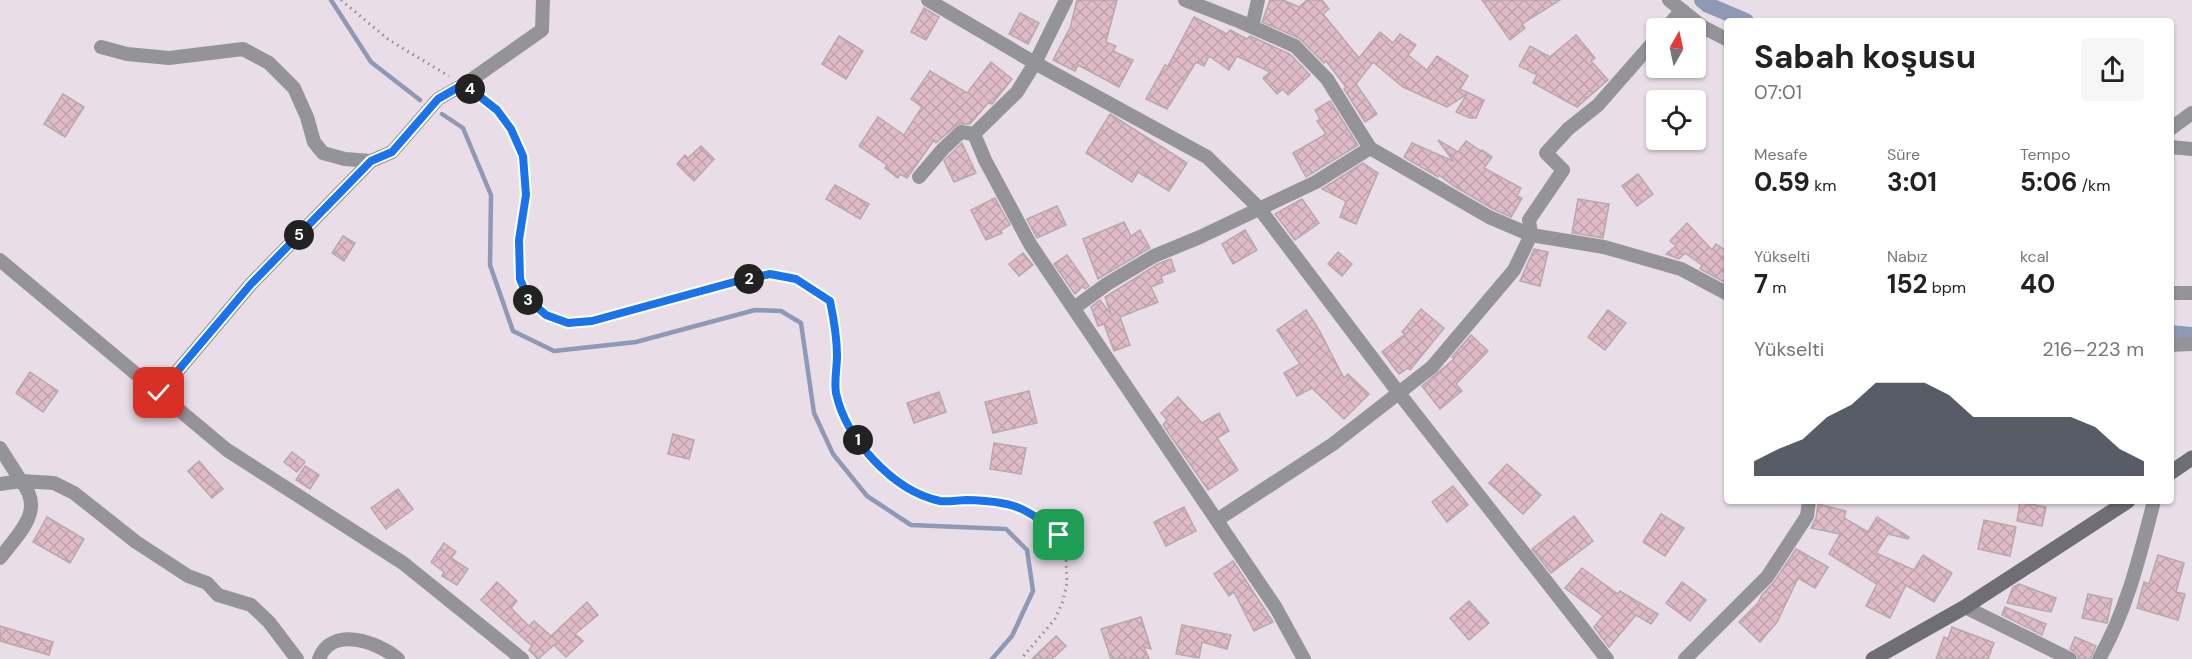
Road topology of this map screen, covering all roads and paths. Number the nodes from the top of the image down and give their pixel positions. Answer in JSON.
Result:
{"nodes":[{"id":1,"x":341,"y":0,"type":"edge"},
{"id":2,"x":543,"y":0,"type":"edge"},
{"id":3,"x":928,"y":0,"type":"edge"},
{"id":4,"x":1066,"y":0,"type":"edge"},
{"id":5,"x":1185,"y":0,"type":"edge"},
{"id":6,"x":1258,"y":0,"type":"edge"},
{"id":7,"x":1669,"y":0,"type":"edge"},
{"id":8,"x":1682,"y":10,"type":"junction"},
{"id":9,"x":1675,"y":18,"type":"edge"},
{"id":10,"x":1251,"y":27,"type":"junction"},
{"id":11,"x":1724,"y":38,"type":"edge"},
{"id":12,"x":101,"y":47,"type":"dead end"},
{"id":13,"x":1646,"y":51,"type":"edge"},
{"id":14,"x":1035,"y":63,"type":"junction"},
{"id":15,"x":464,"y":84,"type":"junction"},
{"id":16,"x":2192,"y":113,"type":"edge"},
{"id":17,"x":2174,"y":126,"type":"edge"},
{"id":18,"x":974,"y":134,"type":"junction"},
{"id":19,"x":2174,"y":147,"type":"edge"},
{"id":20,"x":1370,"y":148,"type":"junction"},
{"id":21,"x":2192,"y":149,"type":"edge"},
{"id":22,"x":371,"y":161,"type":"junction"},
{"id":23,"x":919,"y":177,"type":"dead end"},
{"id":24,"x":1259,"y":208,"type":"junction"},
{"id":25,"x":1531,"y":235,"type":"junction"},
{"id":26,"x":0,"y":260,"type":"edge"},
{"id":27,"x":1724,"y":292,"type":"edge"},
{"id":28,"x":2174,"y":292,"type":"edge"},
{"id":29,"x":2192,"y":293,"type":"edge"},
{"id":30,"x":1074,"y":308,"type":"junction"},
{"id":31,"x":2192,"y":344,"type":"edge"},
{"id":32,"x":2174,"y":345,"type":"edge"},
{"id":33,"x":1398,"y":392,"type":"junction"},
{"id":34,"x":159,"y":393,"type":"junction"},
{"id":35,"x":0,"y":448,"type":"edge"},
{"id":36,"x":2192,"y":458,"type":"edge"},
{"id":37,"x":2174,"y":470,"type":"edge"},
{"id":38,"x":21,"y":481,"type":"junction"},
{"id":39,"x":0,"y":484,"type":"edge"},
{"id":40,"x":1809,"y":504,"type":"edge"},
{"id":41,"x":2123,"y":504,"type":"edge"},
{"id":42,"x":2153,"y":504,"type":"edge"},
{"id":43,"x":1217,"y":520,"type":"junction"},
{"id":44,"x":0,"y":558,"type":"edge"},
{"id":45,"x":1965,"y":607,"type":"junction"},
{"id":46,"x":297,"y":659,"type":"edge"},
{"id":47,"x":319,"y":659,"type":"edge"},
{"id":48,"x":398,"y":659,"type":"edge"},
{"id":49,"x":522,"y":659,"type":"edge"},
{"id":50,"x":1020,"y":659,"type":"edge"},
{"id":51,"x":1304,"y":659,"type":"edge"},
{"id":52,"x":1607,"y":659,"type":"edge"},
{"id":53,"x":1685,"y":659,"type":"edge"},
{"id":54,"x":1873,"y":659,"type":"edge"},
{"id":55,"x":2070,"y":659,"type":"edge"},
{"id":56,"x":2099,"y":659,"type":"edge"}],
"edges":[{"from":1,"to":15,"type":"path"},
{"from":2,"to":15,"type":"street"},
{"from":3,"to":14,"type":"street"},
{"from":4,"to":14,"type":"street"},
{"from":5,"to":10,"type":"street"},
{"from":6,"to":10,"type":"street"},
{"from":7,"to":8,"type":"street"},
{"from":8,"to":9,"type":"street"},
{"from":8,"to":11,"type":"street"},
{"from":10,"to":20,"type":"street"},
{"from":12,"to":22,"type":"street"},
{"from":13,"to":25,"type":"street"},
{"from":14,"to":18,"type":"street"},
{"from":14,"to":24,"type":"street"},
{"from":15,"to":22,"type":"street"},
{"from":15,"to":50,"type":"path"},
{"from":16,"to":17,"type":"street"},
{"from":18,"to":23,"type":"street"},
{"from":18,"to":30,"type":"street"},
{"from":19,"to":21,"type":"street"},
{"from":20,"to":24,"type":"street"},
{"from":20,"to":25,"type":"street"},
{"from":22,"to":34,"type":"street"},
{"from":24,"to":30,"type":"street"},
{"from":24,"to":33,"type":"street"},
{"from":25,"to":27,"type":"street"},
{"from":25,"to":33,"type":"street"},
{"from":26,"to":34,"type":"street"},
{"from":28,"to":29,"type":"street"},
{"from":30,"to":43,"type":"street"},
{"from":31,"to":32,"type":"street"},
{"from":33,"to":43,"type":"street"},
{"from":33,"to":52,"type":"street"},
{"from":34,"to":49,"type":"street"},
{"from":35,"to":38,"type":"street"},
{"from":36,"to":37,"type":"main road"},
{"from":38,"to":39,"type":"street"},
{"from":38,"to":44,"type":"street"},
{"from":38,"to":46,"type":"street"},
{"from":40,"to":53,"type":"street"},
{"from":41,"to":45,"type":"main road"},
{"from":42,"to":56,"type":"street"},
{"from":43,"to":51,"type":"street"},
{"from":45,"to":54,"type":"main road"},
{"from":45,"to":55,"type":"street"},
{"from":47,"to":48,"type":"street"}]}
